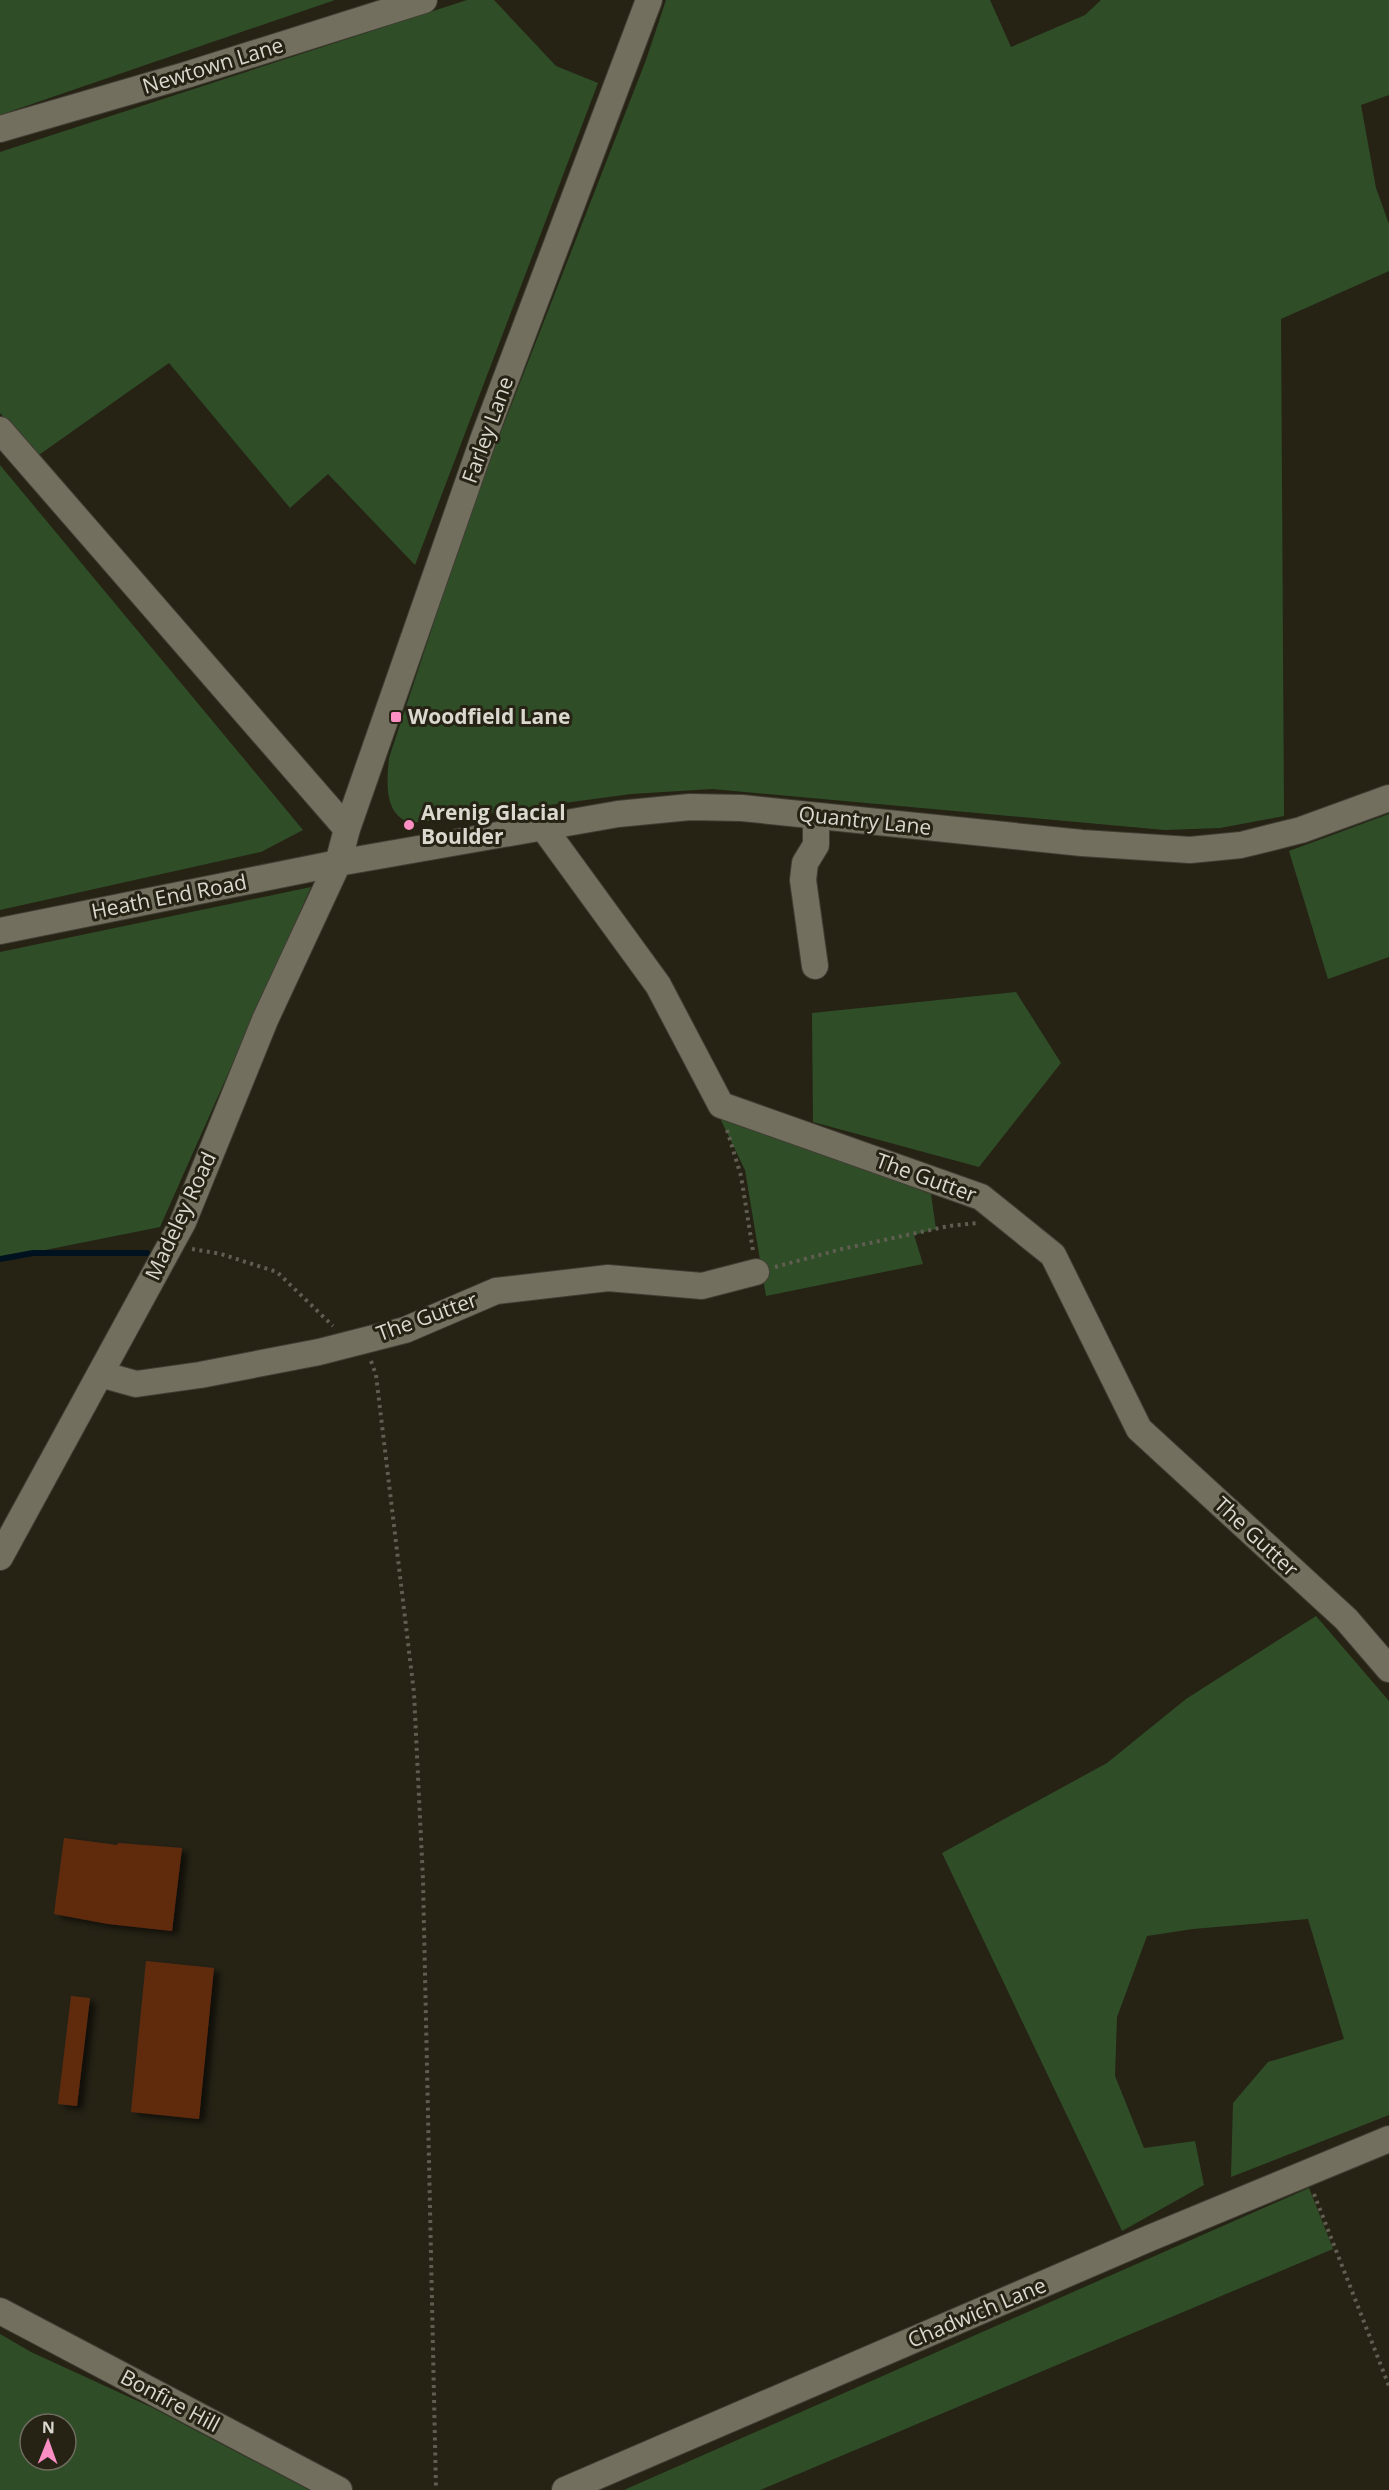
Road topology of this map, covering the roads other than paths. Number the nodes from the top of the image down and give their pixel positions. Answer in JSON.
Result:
{"nodes":[{"id":1,"x":424,"y":0,"type":"edge"},
{"id":2,"x":649,"y":0,"type":"edge"},
{"id":3,"x":0,"y":129,"type":"edge"},
{"id":4,"x":0,"y":429,"type":"edge"},
{"id":5,"x":1389,"y":798,"type":"edge"},
{"id":6,"x":816,"y":816,"type":"junction"},
{"id":7,"x":543,"y":827,"type":"junction"},
{"id":8,"x":347,"y":830,"type":"junction"},
{"id":9,"x":338,"y":863,"type":"junction"},
{"id":10,"x":0,"y":931,"type":"edge"},
{"id":11,"x":814,"y":966,"type":"dead end"},
{"id":12,"x":756,"y":1272,"type":"road end"},
{"id":13,"x":100,"y":1374,"type":"junction"},
{"id":14,"x":0,"y":1557,"type":"edge"},
{"id":15,"x":1389,"y":1669,"type":"edge"},
{"id":16,"x":1389,"y":2139,"type":"edge"},
{"id":17,"x":0,"y":2311,"type":"edge"},
{"id":18,"x":339,"y":2490,"type":"edge"},
{"id":19,"x":565,"y":2490,"type":"edge"}],
"edges":[{"from":1,"to":3,"type":"street","name":"Newtown Lane"},
{"from":2,"to":8,"type":"street","name":"Farley Lane"},
{"from":4,"to":8,"type":"street"},
{"from":5,"to":6,"type":"street","name":"Quantry Lane"},
{"from":6,"to":7,"type":"street","name":"Quantry Lane"},
{"from":6,"to":11,"type":"street"},
{"from":7,"to":9,"type":"street","name":"Quantry Lane"},
{"from":7,"to":15,"type":"street","name":"The Gutter"},
{"from":8,"to":9,"type":"street","name":"Farley Lane"},
{"from":9,"to":10,"type":"street","name":"Heath End Road"},
{"from":9,"to":13,"type":"street","name":"Madeley Road"},
{"from":12,"to":13,"type":"street","name":"The Gutter"},
{"from":13,"to":14,"type":"street","name":"Madeley Road"},
{"from":16,"to":19,"type":"street","name":"Chadwich Lane"},
{"from":17,"to":18,"type":"street","name":"Bonfire Hill"}]}
